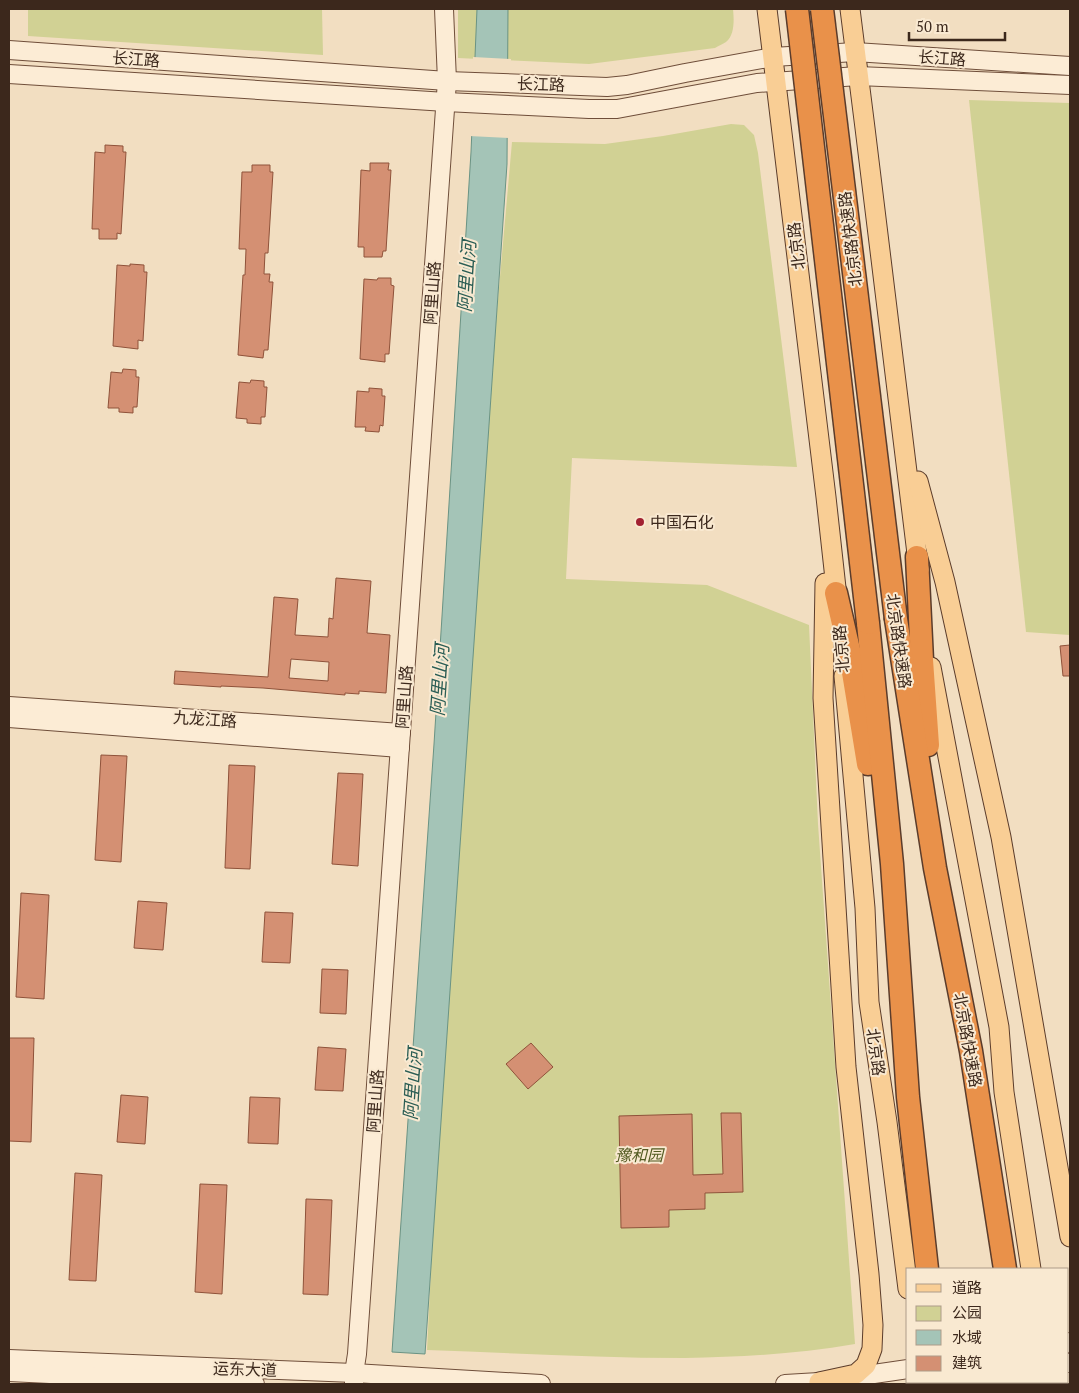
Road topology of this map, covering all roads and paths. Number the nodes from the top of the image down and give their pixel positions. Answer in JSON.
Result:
{"nodes":[{"id":1,"x":444,"y":9,"type":"edge"},
{"id":2,"x":767,"y":9,"type":"edge"},
{"id":3,"x":797,"y":9,"type":"edge"},
{"id":4,"x":822,"y":9,"type":"edge"},
{"id":5,"x":850,"y":9,"type":"edge"},
{"id":6,"x":9,"y":50,"type":"edge"},
{"id":7,"x":855,"y":52,"type":"junction"},
{"id":8,"x":773,"y":56,"type":"junction"},
{"id":9,"x":1070,"y":66,"type":"edge"},
{"id":10,"x":9,"y":74,"type":"edge"},
{"id":11,"x":858,"y":76,"type":"junction"},
{"id":12,"x":448,"y":81,"type":"junction"},
{"id":13,"x":776,"y":81,"type":"junction"},
{"id":14,"x":1070,"y":86,"type":"edge"},
{"id":15,"x":446,"y":102,"type":"junction"},
{"id":16,"x":898,"y":403,"type":"junction"},
{"id":17,"x":826,"y":497,"type":"junction"},
{"id":18,"x":917,"y":557,"type":"junction"},
{"id":19,"x":836,"y":593,"type":"junction"},
{"id":20,"x":9,"y":706,"type":"edge"},
{"id":21,"x":9,"y":718,"type":"edge"},
{"id":22,"x":401,"y":741,"type":"junction"},
{"id":23,"x":908,"y":1097,"type":"junction"},
{"id":24,"x":979,"y":1104,"type":"junction"},
{"id":25,"x":1070,"y":1237,"type":"edge"},
{"id":26,"x":926,"y":1268,"type":"edge"},
{"id":27,"x":1005,"y":1268,"type":"edge"},
{"id":28,"x":1031,"y":1268,"type":"edge"},
{"id":29,"x":906,"y":1273,"type":"edge"},
{"id":30,"x":9,"y":1359,"type":"edge"},
{"id":31,"x":906,"y":1370,"type":"edge"},
{"id":32,"x":9,"y":1372,"type":"edge"},
{"id":33,"x":354,"y":1379,"type":"edge"},
{"id":34,"x":819,"y":1382,"type":"junction"},
{"id":35,"x":255,"y":1384,"type":"edge"},
{"id":36,"x":540,"y":1384,"type":"edge"},
{"id":37,"x":785,"y":1384,"type":"edge"}],
"edges":[{"from":1,"to":12,"type":"street","name":"阿里山路"},
{"from":2,"to":8,"type":"main road","name":"北京路"},
{"from":3,"to":23,"type":"highway","name":"北京路快速路","bridge":true},
{"from":4,"to":24,"type":"highway","name":"北京路快速路","bridge":true},
{"from":5,"to":7,"type":"main road"},
{"from":6,"to":12,"type":"street","name":"长江路"},
{"from":7,"to":8,"type":"street","name":"长江路"},
{"from":7,"to":9,"type":"street","name":"长江路"},
{"from":7,"to":11,"type":"main road"},
{"from":8,"to":12,"type":"street","name":"长江路"},
{"from":8,"to":13,"type":"main road","name":"北京路"},
{"from":10,"to":15,"type":"street","name":"长江路"},
{"from":11,"to":13,"type":"street","name":"长江路"},
{"from":11,"to":14,"type":"street","name":"长江路"},
{"from":11,"to":16,"type":"main road"},
{"from":12,"to":15,"type":"street","name":"阿里山路"},
{"from":13,"to":15,"type":"street","name":"长江路"},
{"from":13,"to":17,"type":"main road","name":"北京路"},
{"from":15,"to":22,"type":"street","name":"阿里山路"},
{"from":16,"to":18,"type":"main road"},
{"from":16,"to":25,"type":"main road"},
{"from":17,"to":19,"type":"main road","name":"北京路"},
{"from":17,"to":34,"type":"main road"},
{"from":18,"to":24,"type":"highway"},
{"from":18,"to":28,"type":"main road"},
{"from":19,"to":23,"type":"highway"},
{"from":19,"to":29,"type":"main road","name":"北京路"},
{"from":20,"to":22,"type":"street","name":"九龙江路"},
{"from":21,"to":22,"type":"street","name":"九龙江路"},
{"from":22,"to":33,"type":"street","name":"阿里山路"},
{"from":23,"to":26,"type":"highway","name":"北京路快速路"},
{"from":24,"to":27,"type":"highway","name":"北京路快速路"},
{"from":30,"to":33,"type":"street","name":"运东大道"},
{"from":31,"to":34,"type":"street"},
{"from":32,"to":35,"type":"street","name":"运东大道"},
{"from":33,"to":36,"type":"street","name":"运东大道"},
{"from":34,"to":37,"type":"street"}]}
